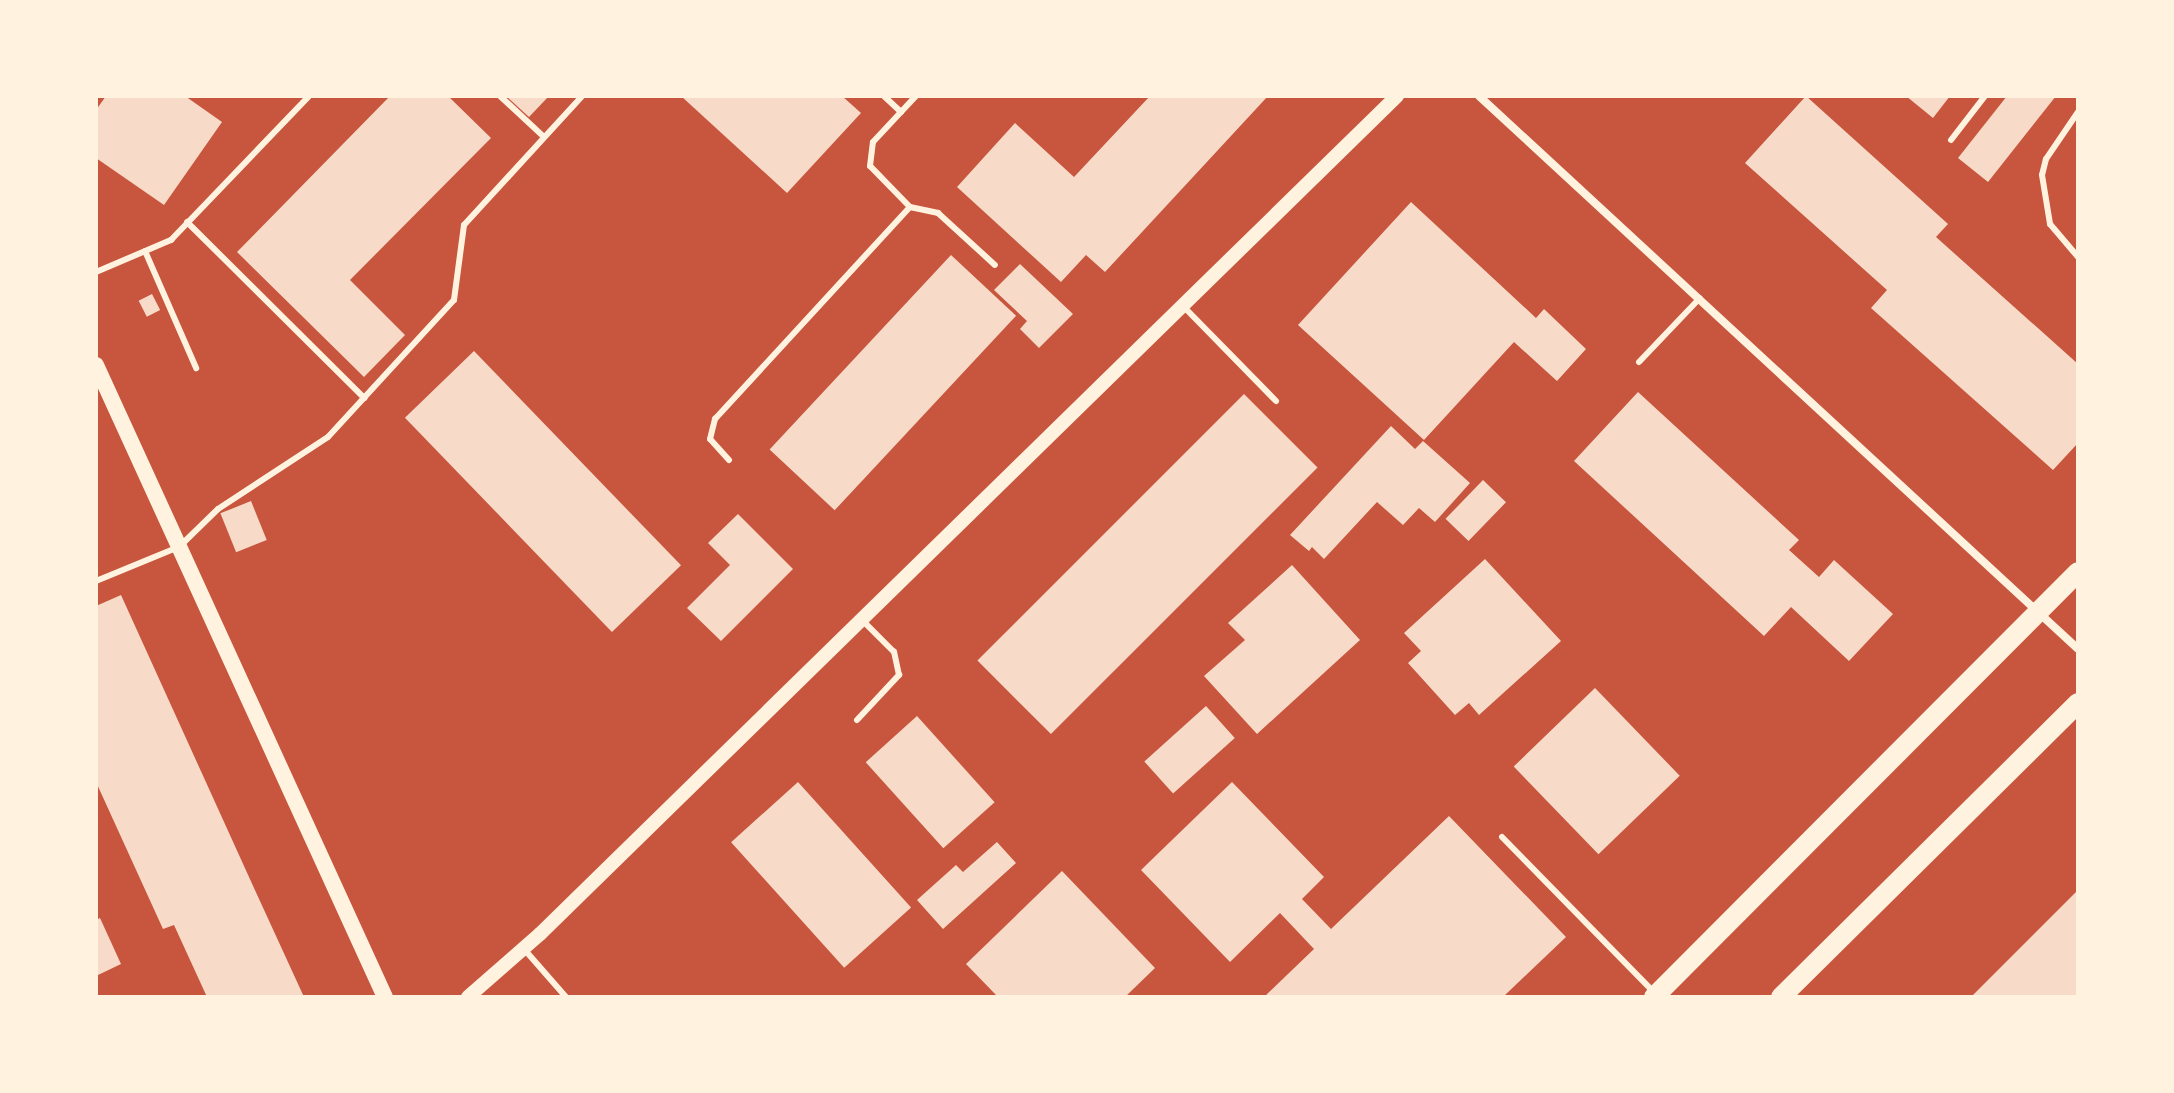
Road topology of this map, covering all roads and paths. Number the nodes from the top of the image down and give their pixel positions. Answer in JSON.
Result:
{"nodes":[{"id":1,"x":309,"y":96,"type":"edge"},
{"id":2,"x":500,"y":96,"type":"edge"},
{"id":3,"x":582,"y":96,"type":"edge"},
{"id":4,"x":884,"y":96,"type":"edge"},
{"id":5,"x":916,"y":96,"type":"edge"},
{"id":6,"x":1397,"y":96,"type":"edge"},
{"id":7,"x":1479,"y":96,"type":"edge"},
{"id":8,"x":1985,"y":96,"type":"edge"},
{"id":9,"x":901,"y":112,"type":"junction"},
{"id":10,"x":2078,"y":112,"type":"edge"},
{"id":11,"x":544,"y":137,"type":"junction"},
{"id":12,"x":1951,"y":140,"type":"dead end"},
{"id":13,"x":910,"y":207,"type":"junction"},
{"id":14,"x":187,"y":222,"type":"junction"},
{"id":15,"x":145,"y":251,"type":"junction"},
{"id":16,"x":2078,"y":257,"type":"edge"},
{"id":17,"x":995,"y":265,"type":"dead end"},
{"id":18,"x":96,"y":272,"type":"edge"},
{"id":19,"x":1700,"y":298,"type":"junction"},
{"id":20,"x":1183,"y":306,"type":"junction"},
{"id":21,"x":1639,"y":362,"type":"dead end"},
{"id":22,"x":96,"y":365,"type":"edge"},
{"id":23,"x":196,"y":368,"type":"dead end"},
{"id":24,"x":364,"y":398,"type":"junction"},
{"id":25,"x":1276,"y":401,"type":"dead end"},
{"id":26,"x":729,"y":460,"type":"dead end"},
{"id":27,"x":179,"y":547,"type":"junction"},
{"id":28,"x":2078,"y":572,"type":"edge"},
{"id":29,"x":96,"y":581,"type":"edge"},
{"id":30,"x":2038,"y":612,"type":"junction"},
{"id":31,"x":862,"y":620,"type":"junction"},
{"id":32,"x":2078,"y":649,"type":"edge"},
{"id":33,"x":2078,"y":703,"type":"edge"},
{"id":34,"x":857,"y":720,"type":"dead end"},
{"id":35,"x":1502,"y":837,"type":"dead end"},
{"id":36,"x":524,"y":949,"type":"junction"},
{"id":37,"x":1656,"y":996,"type":"edge"},
{"id":38,"x":385,"y":997,"type":"edge"},
{"id":39,"x":468,"y":997,"type":"edge"},
{"id":40,"x":566,"y":997,"type":"edge"},
{"id":41,"x":1781,"y":997,"type":"edge"}],
"edges":[{"from":1,"to":14,"type":"lane"},
{"from":2,"to":11,"type":"lane"},
{"from":3,"to":11,"type":"lane"},
{"from":4,"to":9,"type":"lane"},
{"from":5,"to":9,"type":"lane"},
{"from":6,"to":20,"type":"street"},
{"from":7,"to":19,"type":"street"},
{"from":8,"to":12,"type":"lane"},
{"from":9,"to":13,"type":"lane"},
{"from":10,"to":16,"type":"lane"},
{"from":11,"to":24,"type":"lane"},
{"from":13,"to":17,"type":"lane"},
{"from":13,"to":26,"type":"lane"},
{"from":14,"to":15,"type":"lane"},
{"from":14,"to":24,"type":"lane"},
{"from":15,"to":18,"type":"lane"},
{"from":15,"to":23,"type":"lane"},
{"from":19,"to":21,"type":"lane"},
{"from":19,"to":30,"type":"street"},
{"from":20,"to":25,"type":"lane"},
{"from":20,"to":31,"type":"street"},
{"from":22,"to":27,"type":"main road"},
{"from":24,"to":27,"type":"lane"},
{"from":27,"to":29,"type":"lane"},
{"from":27,"to":38,"type":"main road"},
{"from":28,"to":30,"type":"main road"},
{"from":30,"to":32,"type":"street"},
{"from":30,"to":37,"type":"main road"},
{"from":31,"to":34,"type":"lane"},
{"from":31,"to":36,"type":"street"},
{"from":33,"to":41,"type":"main road"},
{"from":35,"to":37,"type":"lane"},
{"from":36,"to":39,"type":"street"},
{"from":36,"to":40,"type":"lane"}]}
